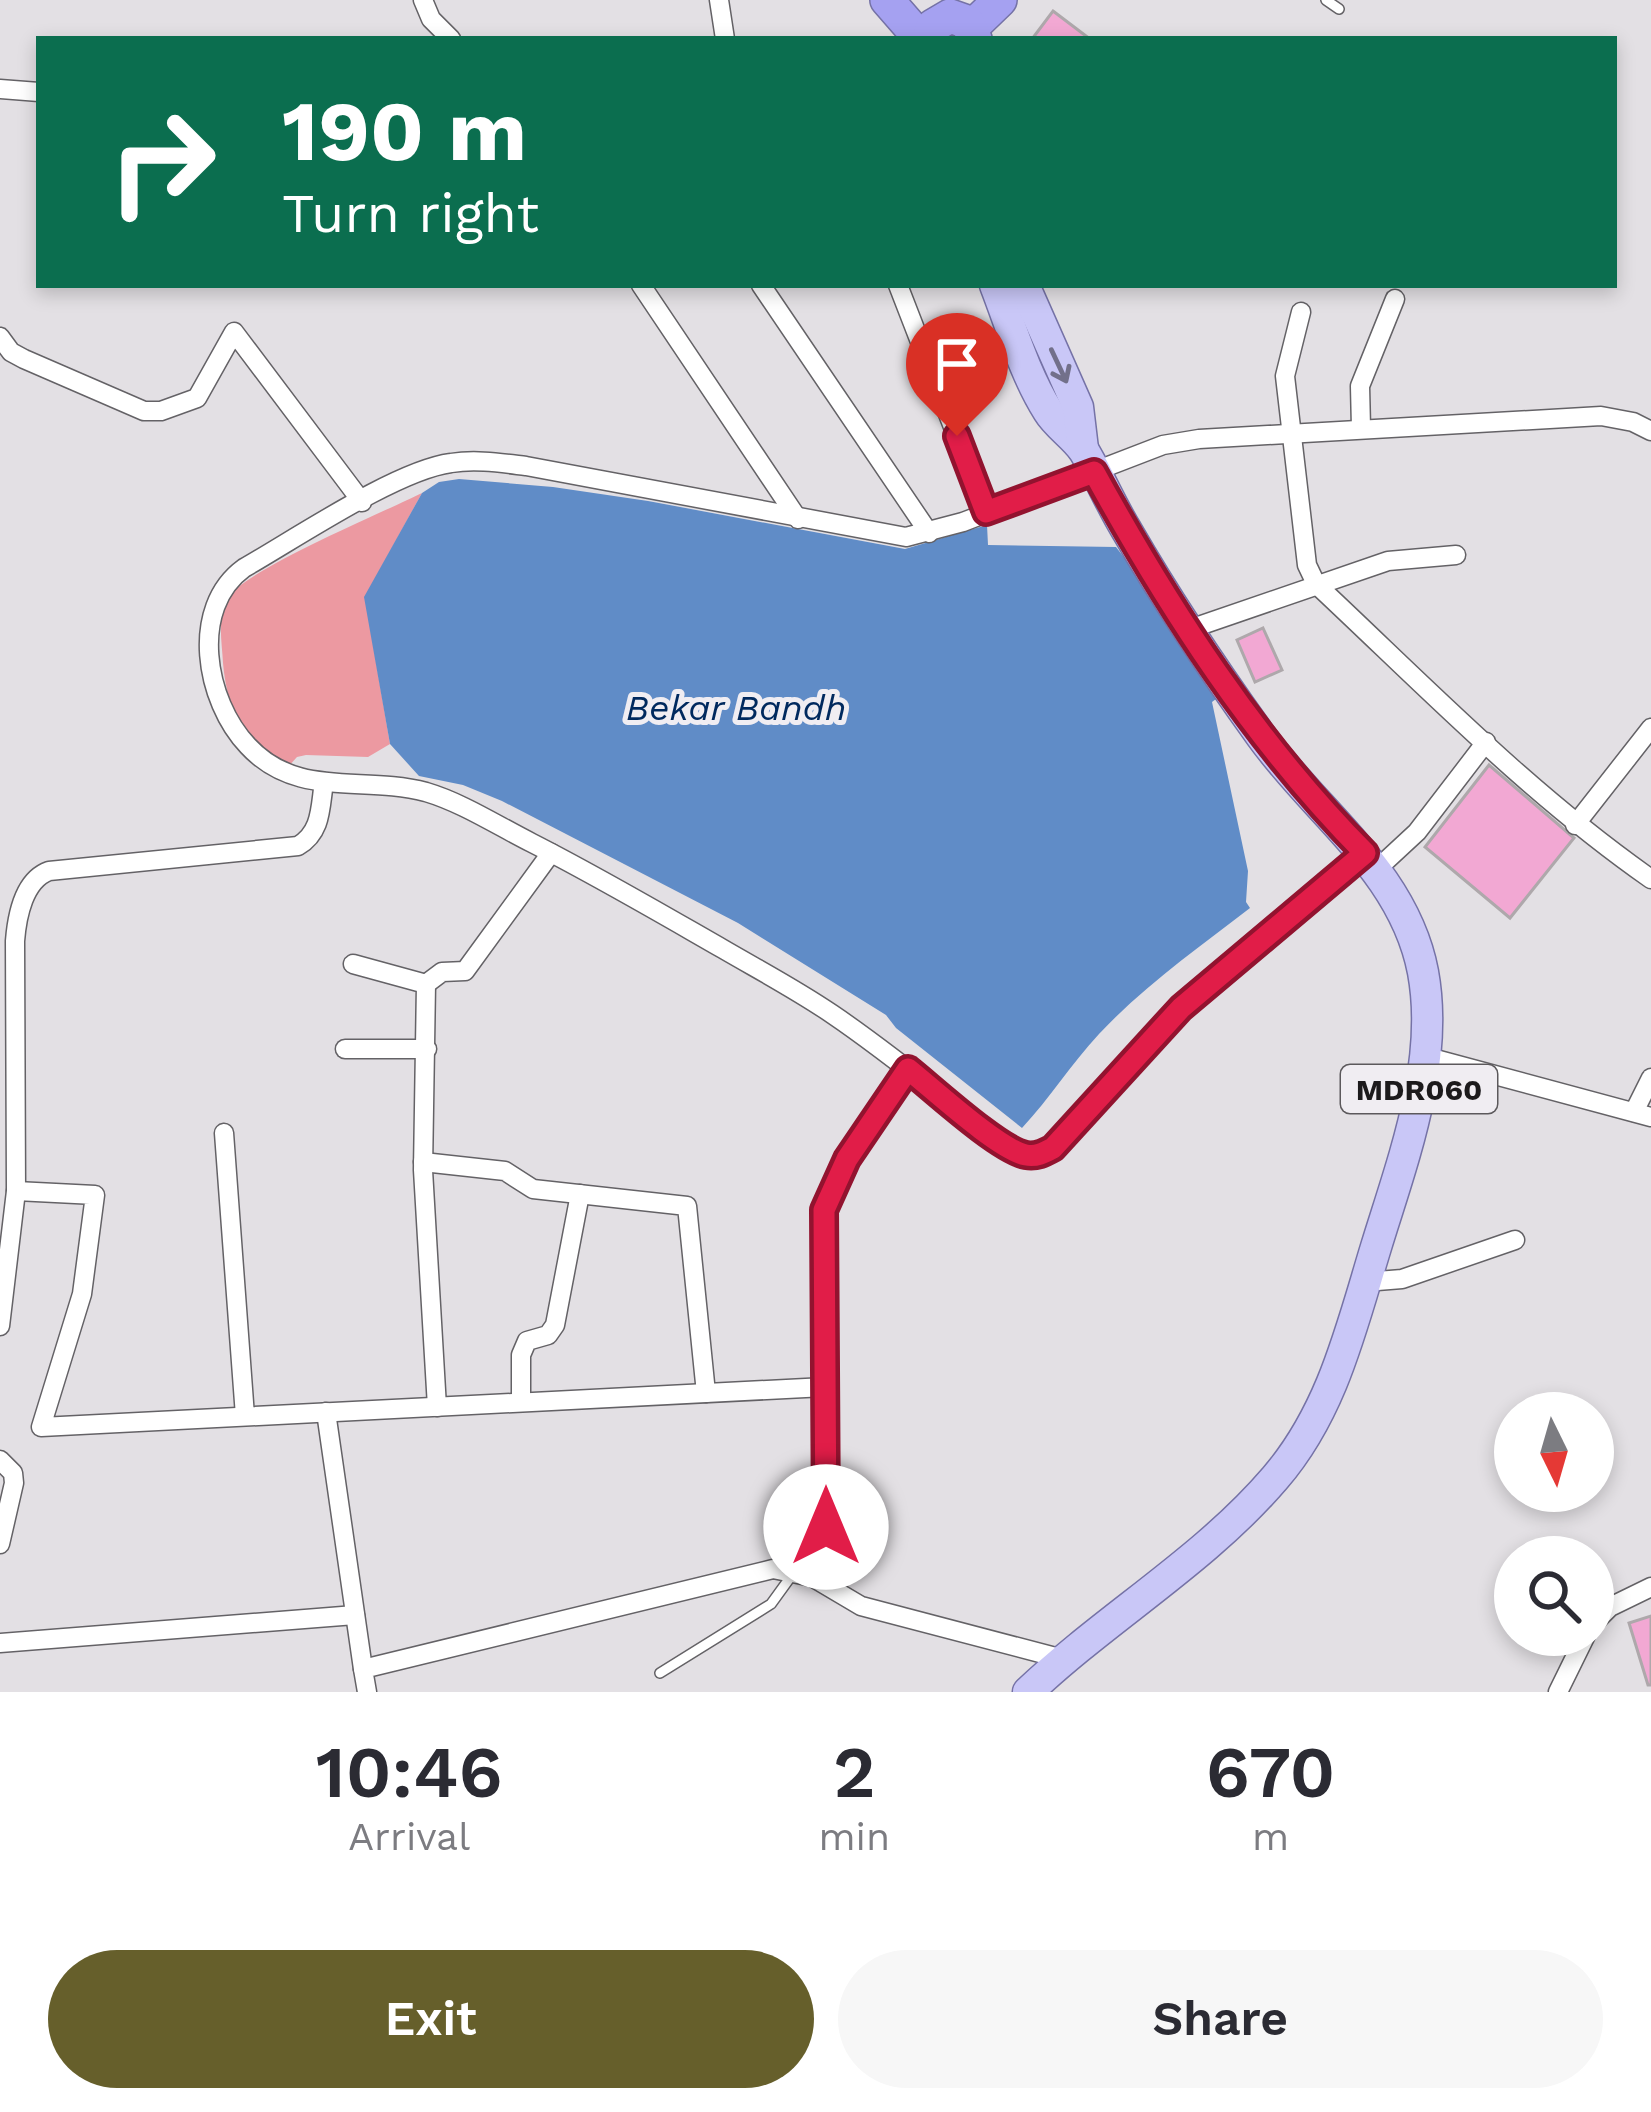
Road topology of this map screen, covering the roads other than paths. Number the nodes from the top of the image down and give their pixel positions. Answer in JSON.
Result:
{"nodes":[{"id":1,"x":423,"y":0,"type":"edge"},
{"id":2,"x":719,"y":0,"type":"edge"},
{"id":3,"x":887,"y":0,"type":"edge"},
{"id":4,"x":1000,"y":0,"type":"edge"},
{"id":5,"x":1326,"y":0,"type":"edge"},
{"id":6,"x":1339,"y":9,"type":"dead end"},
{"id":7,"x":947,"y":23,"type":"edge"},
{"id":8,"x":448,"y":36,"type":"edge"},
{"id":9,"x":725,"y":36,"type":"edge"},
{"id":10,"x":0,"y":89,"type":"edge"},
{"id":11,"x":36,"y":92,"type":"edge"},
{"id":12,"x":643,"y":288,"type":"edge"},
{"id":13,"x":763,"y":288,"type":"edge"},
{"id":14,"x":899,"y":288,"type":"edge"},
{"id":15,"x":996,"y":288,"type":"edge"},
{"id":16,"x":1025,"y":288,"type":"edge"},
{"id":17,"x":1395,"y":299,"type":"dead end"},
{"id":18,"x":1301,"y":312,"type":"dead end"},
{"id":19,"x":0,"y":338,"type":"edge"},
{"id":20,"x":1360,"y":428,"type":"junction"},
{"id":21,"x":1651,"y":431,"type":"edge"},
{"id":22,"x":1289,"y":433,"type":"junction"},
{"id":23,"x":1088,"y":461,"type":"junction"},
{"id":24,"x":362,"y":502,"type":"junction"},
{"id":25,"x":986,"y":512,"type":"junction"},
{"id":26,"x":798,"y":519,"type":"junction"},
{"id":27,"x":929,"y":533,"type":"junction"},
{"id":28,"x":1456,"y":555,"type":"dead end"},
{"id":29,"x":1316,"y":584,"type":"junction"},
{"id":30,"x":1187,"y":630,"type":"junction"},
{"id":31,"x":1651,"y":728,"type":"edge"},
{"id":32,"x":1486,"y":742,"type":"junction"},
{"id":33,"x":324,"y":782,"type":"junction"},
{"id":34,"x":1575,"y":825,"type":"junction"},
{"id":35,"x":551,"y":853,"type":"junction"},
{"id":36,"x":1371,"y":862,"type":"junction"},
{"id":37,"x":1651,"y":879,"type":"edge"},
{"id":38,"x":8,"y":915,"type":"edge"},
{"id":39,"x":353,"y":964,"type":"dead end"},
{"id":40,"x":426,"y":984,"type":"junction"},
{"id":41,"x":345,"y":1049,"type":"dead end"},
{"id":42,"x":427,"y":1049,"type":"junction"},
{"id":43,"x":1424,"y":1056,"type":"junction"},
{"id":44,"x":908,"y":1069,"type":"junction"},
{"id":45,"x":1651,"y":1078,"type":"edge"},
{"id":46,"x":1642,"y":1114,"type":"edge"},
{"id":47,"x":224,"y":1133,"type":"dead end"},
{"id":48,"x":423,"y":1162,"type":"junction"},
{"id":49,"x":16,"y":1191,"type":"junction"},
{"id":50,"x":580,"y":1194,"type":"junction"},
{"id":51,"x":1515,"y":1240,"type":"dead end"},
{"id":52,"x":1365,"y":1282,"type":"junction"},
{"id":53,"x":0,"y":1327,"type":"edge"},
{"id":54,"x":824,"y":1387,"type":"junction"},
{"id":55,"x":706,"y":1393,"type":"junction"},
{"id":56,"x":521,"y":1402,"type":"junction"},
{"id":57,"x":436,"y":1407,"type":"junction"},
{"id":58,"x":326,"y":1412,"type":"junction"},
{"id":59,"x":245,"y":1416,"type":"junction"},
{"id":60,"x":0,"y":1460,"type":"edge"},
{"id":61,"x":0,"y":1544,"type":"edge"},
{"id":62,"x":803,"y":1574,"type":"junction"},
{"id":63,"x":1651,"y":1587,"type":"edge"},
{"id":64,"x":1614,"y":1604,"type":"edge"},
{"id":65,"x":356,"y":1615,"type":"junction"},
{"id":66,"x":0,"y":1643,"type":"edge"},
{"id":67,"x":1577,"y":1656,"type":"edge"},
{"id":68,"x":1063,"y":1659,"type":"junction"},
{"id":69,"x":363,"y":1669,"type":"junction"},
{"id":70,"x":660,"y":1673,"type":"dead end"},
{"id":71,"x":367,"y":1692,"type":"edge"},
{"id":72,"x":1028,"y":1692,"type":"edge"},
{"id":73,"x":1562,"y":1692,"type":"edge"}],
"edges":[{"from":1,"to":8,"type":"street"},
{"from":2,"to":9,"type":"street"},
{"from":3,"to":7,"type":"highway"},
{"from":4,"to":7,"type":"highway"},
{"from":5,"to":6,"type":"lane"},
{"from":10,"to":11,"type":"street"},
{"from":12,"to":26,"type":"street"},
{"from":13,"to":27,"type":"street"},
{"from":14,"to":25,"type":"street"},
{"from":15,"to":23,"type":"main road","number":"MDR060"},
{"from":16,"to":23,"type":"main road","number":"MDR060","one_way":true},
{"from":17,"to":20,"type":"street"},
{"from":18,"to":22,"type":"street"},
{"from":19,"to":24,"type":"street"},
{"from":20,"to":21,"type":"street"},
{"from":20,"to":22,"type":"street"},
{"from":22,"to":23,"type":"street"},
{"from":22,"to":29,"type":"street"},
{"from":23,"to":25,"type":"street"},
{"from":23,"to":30,"type":"main road","number":"MDR060"},
{"from":24,"to":26,"type":"street"},
{"from":24,"to":33,"type":"street"},
{"from":25,"to":27,"type":"street"},
{"from":26,"to":27,"type":"street"},
{"from":28,"to":29,"type":"street"},
{"from":29,"to":30,"type":"street"},
{"from":29,"to":32,"type":"street"},
{"from":30,"to":36,"type":"main road","number":"MDR060"},
{"from":31,"to":34,"type":"street"},
{"from":32,"to":34,"type":"street"},
{"from":32,"to":36,"type":"street"},
{"from":33,"to":35,"type":"street"},
{"from":33,"to":38,"type":"street"},
{"from":34,"to":37,"type":"street"},
{"from":35,"to":40,"type":"street"},
{"from":35,"to":44,"type":"street"},
{"from":36,"to":43,"type":"main road","number":"MDR060"},
{"from":36,"to":44,"type":"street"},
{"from":38,"to":49,"type":"street"},
{"from":39,"to":40,"type":"street"},
{"from":40,"to":42,"type":"street"},
{"from":41,"to":42,"type":"street"},
{"from":42,"to":48,"type":"street"},
{"from":43,"to":46,"type":"street"},
{"from":43,"to":52,"type":"main road","number":"MDR060"},
{"from":44,"to":54,"type":"street"},
{"from":45,"to":46,"type":"street"},
{"from":47,"to":59,"type":"street"},
{"from":48,"to":50,"type":"street"},
{"from":48,"to":57,"type":"street"},
{"from":49,"to":53,"type":"street"},
{"from":49,"to":59,"type":"street"},
{"from":50,"to":55,"type":"street"},
{"from":50,"to":56,"type":"street"},
{"from":51,"to":52,"type":"street"},
{"from":52,"to":68,"type":"main road","number":"MDR060"},
{"from":54,"to":55,"type":"street"},
{"from":54,"to":62,"type":"street"},
{"from":55,"to":56,"type":"street"},
{"from":56,"to":57,"type":"street"},
{"from":57,"to":58,"type":"street"},
{"from":58,"to":59,"type":"street"},
{"from":58,"to":65,"type":"street"},
{"from":60,"to":61,"type":"street"},
{"from":62,"to":68,"type":"street"},
{"from":62,"to":69,"type":"street"},
{"from":62,"to":70,"type":"lane"},
{"from":63,"to":64,"type":"street"},
{"from":65,"to":66,"type":"street"},
{"from":65,"to":69,"type":"street"},
{"from":67,"to":73,"type":"street"},
{"from":68,"to":72,"type":"main road","number":"MDR060"},
{"from":69,"to":71,"type":"street"}]}
